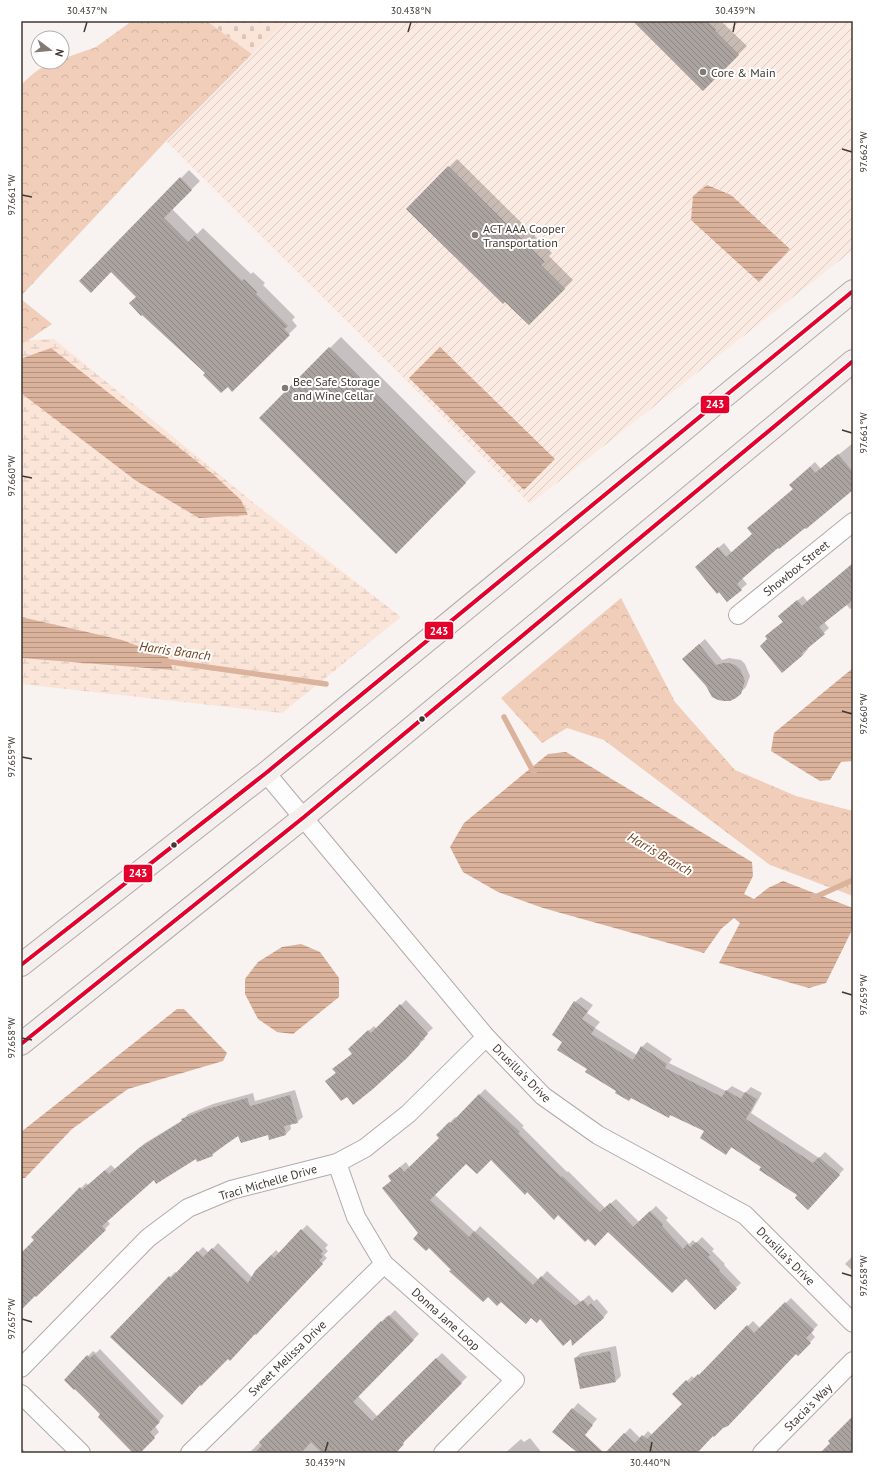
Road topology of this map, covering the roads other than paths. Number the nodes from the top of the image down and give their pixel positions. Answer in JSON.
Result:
{"nodes":[{"id":1,"x":853,"y":290,"type":"edge"},
{"id":2,"x":853,"y":361,"type":"edge"},
{"id":3,"x":853,"y":522,"type":"edge"},
{"id":4,"x":738,"y":615,"type":"dead end"},
{"id":5,"x":266,"y":773,"type":"junction"},
{"id":6,"x":304,"y":817,"type":"junction"},
{"id":7,"x":21,"y":965,"type":"edge"},
{"id":8,"x":486,"y":1037,"type":"junction"},
{"id":9,"x":21,"y":1044,"type":"edge"},
{"id":10,"x":336,"y":1163,"type":"junction"},
{"id":11,"x":384,"y":1264,"type":"junction"},
{"id":12,"x":853,"y":1323,"type":"edge"},
{"id":13,"x":853,"y":1361,"type":"edge"},
{"id":14,"x":21,"y":1368,"type":"edge"},
{"id":15,"x":21,"y":1394,"type":"edge"},
{"id":16,"x":81,"y":1453,"type":"edge"},
{"id":17,"x":190,"y":1453,"type":"edge"},
{"id":18,"x":443,"y":1453,"type":"edge"},
{"id":19,"x":762,"y":1453,"type":"edge"}],
"edges":[{"from":1,"to":5,"type":"main road"},
{"from":2,"to":6,"type":"main road"},
{"from":3,"to":4,"type":"street","name":"Showbox Street"},
{"from":5,"to":6,"type":"street","name":"Drusilla's Drive"},
{"from":5,"to":7,"type":"main road"},
{"from":6,"to":8,"type":"street","name":"Drusilla's Drive"},
{"from":6,"to":9,"type":"main road"},
{"from":8,"to":10,"type":"street","name":"Traci Michelle Drive"},
{"from":8,"to":12,"type":"street","name":"Drusilla's Drive"},
{"from":10,"to":11,"type":"street","name":"Donna Jane Loop"},
{"from":10,"to":14,"type":"street","name":"Traci Michelle Drive"},
{"from":11,"to":17,"type":"street","name":"Sweet Melissa Drive"},
{"from":11,"to":18,"type":"street","name":"Donna Jane Loop"},
{"from":13,"to":19,"type":"street","name":"Stacia's Way"},
{"from":15,"to":16,"type":"street"}]}
